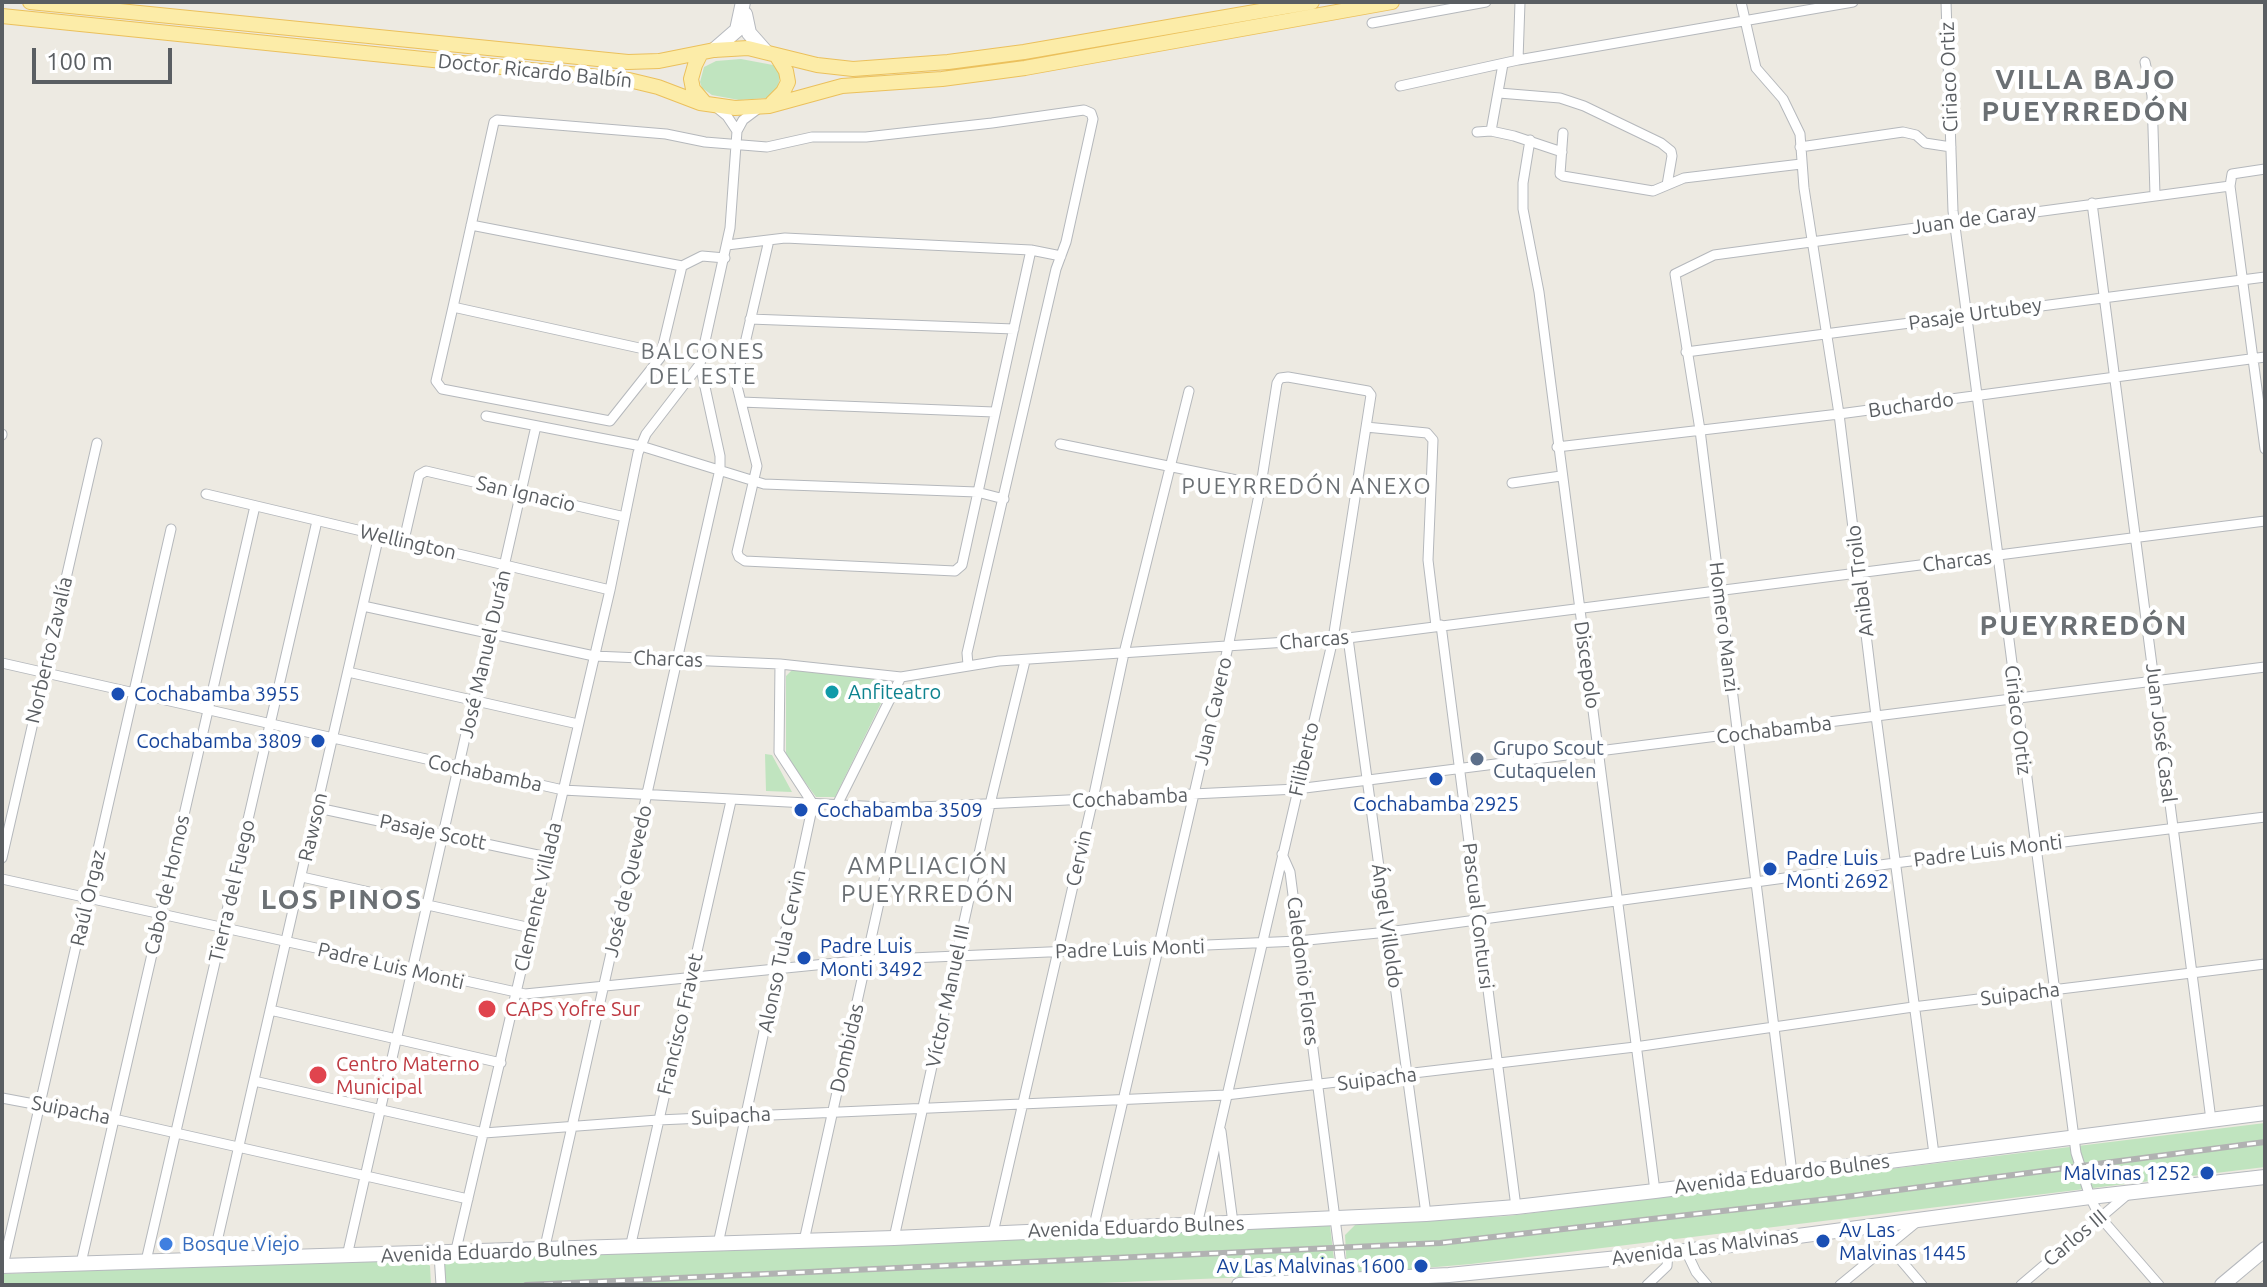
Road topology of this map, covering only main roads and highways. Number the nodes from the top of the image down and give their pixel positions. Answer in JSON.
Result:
{"nodes":[{"id":1,"x":30,"y":2,"type":"edge"},
{"id":2,"x":744,"y":2,"type":"edge"},
{"id":3,"x":1312,"y":2,"type":"edge"},
{"id":4,"x":1392,"y":2,"type":"edge"},
{"id":5,"x":2,"y":16,"type":"edge"},
{"id":6,"x":219,"y":21,"type":"junction"},
{"id":7,"x":218,"y":38,"type":"junction"},
{"id":8,"x":708,"y":52,"type":"junction"},
{"id":9,"x":770,"y":53,"type":"junction"},
{"id":10,"x":711,"y":105,"type":"junction"},
{"id":11,"x":764,"y":107,"type":"junction"},
{"id":12,"x":2265,"y":1113,"type":"edge"},
{"id":13,"x":2265,"y":1177,"type":"edge"},
{"id":14,"x":2265,"y":1249,"type":"edge"},
{"id":15,"x":3,"y":1266,"type":"edge"},
{"id":16,"x":1447,"y":1280,"type":"edge"},
{"id":17,"x":1278,"y":1284,"type":"edge"},
{"id":18,"x":1239,"y":1285,"type":"edge"},
{"id":19,"x":2222,"y":1285,"type":"edge"}],
"edges":[{"from":1,"to":6,"type":"main road","name":"Doctor Ricardo Balbín"},
{"from":2,"to":8,"type":"main road"},
{"from":2,"to":9,"type":"main road"},
{"from":3,"to":9,"type":"main road","name":"Doctor Ricardo Balbín"},
{"from":4,"to":11,"type":"main road","name":"Doctor Ricardo Balbín"},
{"from":5,"to":7,"type":"main road","name":"Doctor Ricardo Balbín"},
{"from":6,"to":7,"type":"main road"},
{"from":6,"to":8,"type":"main road","name":"Doctor Ricardo Balbín"},
{"from":7,"to":10,"type":"main road","name":"Doctor Ricardo Balbín"},
{"from":8,"to":9,"type":"main road","name":"Doctor Ricardo Balbín"},
{"from":8,"to":10,"type":"main road"},
{"from":9,"to":11,"type":"main road"},
{"from":10,"to":11,"type":"main road","name":"Doctor Ricardo Balbín"},
{"from":12,"to":15,"type":"main road","name":"Avenida Eduardo Bulnes"},
{"from":13,"to":16,"type":"main road","name":"Avenida Las Malvinas"},
{"from":14,"to":19,"type":"main road"},
{"from":16,"to":17,"type":"main road","name":"Avenida Las Malvinas"},
{"from":17,"to":18,"type":"main road","name":"Avenida Las Malvinas"}]}
